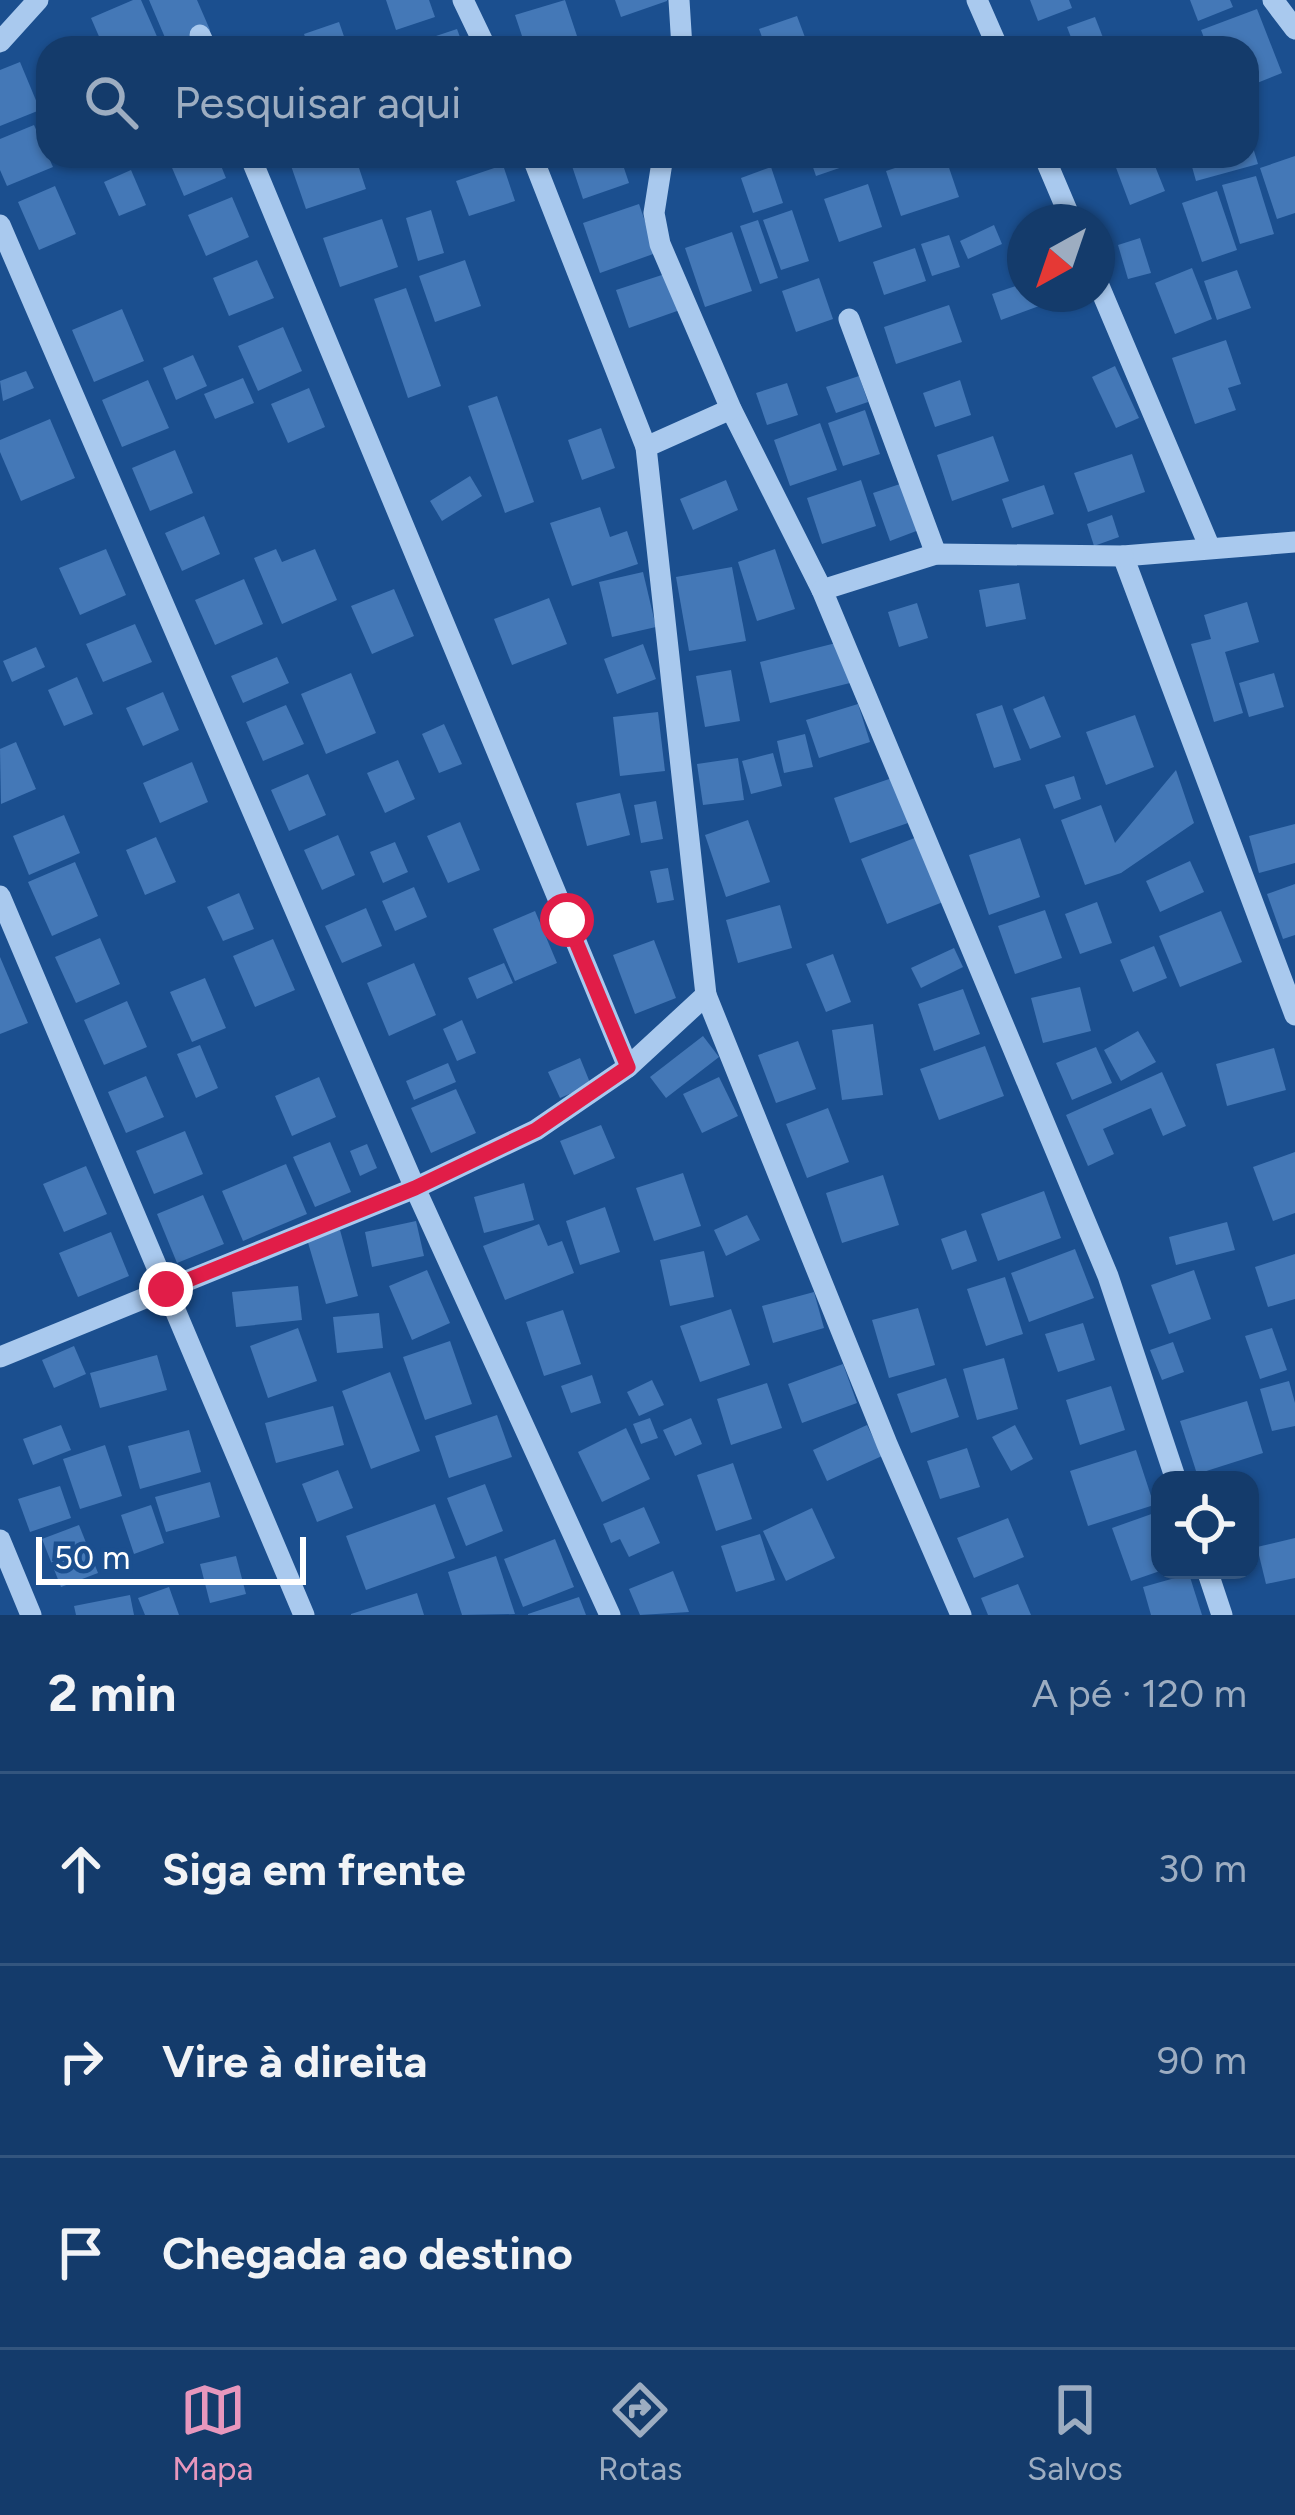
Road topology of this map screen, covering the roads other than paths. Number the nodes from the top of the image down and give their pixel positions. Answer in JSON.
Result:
{"nodes":[{"id":1,"x":38,"y":0,"type":"edge"},
{"id":2,"x":463,"y":0,"type":"edge"},
{"id":3,"x":680,"y":0,"type":"edge"},
{"id":4,"x":977,"y":0,"type":"edge"},
{"id":5,"x":1273,"y":0,"type":"edge"},
{"id":6,"x":1295,"y":29,"type":"edge"},
{"id":7,"x":480,"y":36,"type":"edge"},
{"id":8,"x":682,"y":36,"type":"edge"},
{"id":9,"x":993,"y":36,"type":"edge"},
{"id":10,"x":0,"y":41,"type":"edge"},
{"id":11,"x":255,"y":168,"type":"edge"},
{"id":12,"x":537,"y":168,"type":"edge"},
{"id":13,"x":661,"y":168,"type":"edge"},
{"id":14,"x":1049,"y":168,"type":"edge"},
{"id":15,"x":1064,"y":204,"type":"edge"},
{"id":16,"x":0,"y":225,"type":"edge"},
{"id":17,"x":1110,"y":312,"type":"edge"},
{"id":18,"x":849,"y":319,"type":"dead end"},
{"id":19,"x":731,"y":409,"type":"junction"},
{"id":20,"x":646,"y":447,"type":"junction"},
{"id":21,"x":1295,"y":542,"type":"edge"},
{"id":22,"x":1210,"y":548,"type":"junction"},
{"id":23,"x":936,"y":554,"type":"junction"},
{"id":24,"x":1123,"y":556,"type":"junction"},
{"id":25,"x":822,"y":590,"type":"junction"},
{"id":26,"x":0,"y":896,"type":"edge"},
{"id":27,"x":706,"y":995,"type":"junction"},
{"id":28,"x":1295,"y":1015,"type":"edge"},
{"id":29,"x":628,"y":1067,"type":"junction"},
{"id":30,"x":415,"y":1188,"type":"junction"},
{"id":31,"x":166,"y":1289,"type":"junction"},
{"id":32,"x":0,"y":1357,"type":"edge"},
{"id":33,"x":1174,"y":1471,"type":"edge"},
{"id":34,"x":0,"y":1540,"type":"edge"},
{"id":35,"x":1210,"y":1579,"type":"edge"},
{"id":36,"x":31,"y":1615,"type":"edge"},
{"id":37,"x":304,"y":1615,"type":"edge"},
{"id":38,"x":610,"y":1615,"type":"edge"},
{"id":39,"x":961,"y":1615,"type":"edge"},
{"id":40,"x":1222,"y":1615,"type":"edge"}],
"edges":[{"from":1,"to":10,"type":"street"},
{"from":2,"to":7,"type":"street"},
{"from":3,"to":8,"type":"street"},
{"from":4,"to":9,"type":"street"},
{"from":5,"to":6,"type":"street"},
{"from":11,"to":29,"type":"street"},
{"from":12,"to":20,"type":"street"},
{"from":13,"to":19,"type":"street"},
{"from":14,"to":15,"type":"street"},
{"from":16,"to":30,"type":"street"},
{"from":17,"to":22,"type":"street"},
{"from":18,"to":23,"type":"street"},
{"from":19,"to":20,"type":"street"},
{"from":19,"to":25,"type":"street"},
{"from":20,"to":27,"type":"street"},
{"from":21,"to":22,"type":"street"},
{"from":22,"to":24,"type":"street"},
{"from":23,"to":24,"type":"street"},
{"from":23,"to":25,"type":"street"},
{"from":24,"to":28,"type":"street"},
{"from":25,"to":33,"type":"street"},
{"from":26,"to":31,"type":"street"},
{"from":27,"to":29,"type":"street"},
{"from":27,"to":39,"type":"street"},
{"from":29,"to":30,"type":"street"},
{"from":30,"to":31,"type":"street"},
{"from":30,"to":38,"type":"street"},
{"from":31,"to":32,"type":"street"},
{"from":31,"to":37,"type":"street"},
{"from":34,"to":36,"type":"street"},
{"from":35,"to":40,"type":"street"}]}
